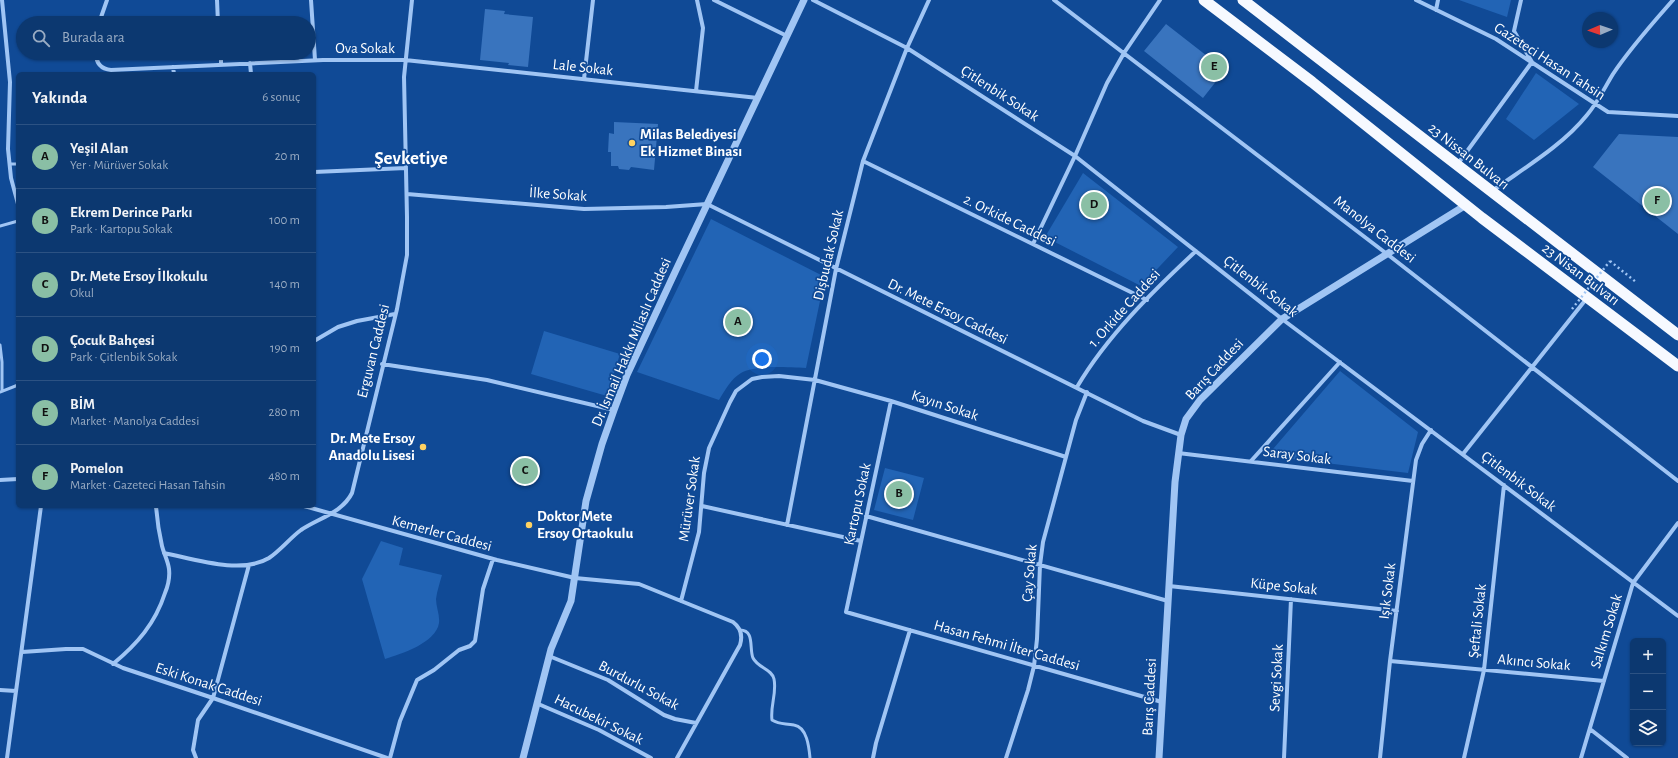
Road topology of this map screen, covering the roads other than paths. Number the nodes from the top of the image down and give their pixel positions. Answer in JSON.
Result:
{"nodes":[{"id":1,"x":2,"y":0,"type":"edge"},
{"id":2,"x":107,"y":0,"type":"edge"},
{"id":3,"x":217,"y":0,"type":"edge"},
{"id":4,"x":311,"y":0,"type":"edge"},
{"id":5,"x":412,"y":0,"type":"edge"},
{"id":6,"x":593,"y":0,"type":"edge"},
{"id":7,"x":696,"y":0,"type":"edge"},
{"id":8,"x":714,"y":0,"type":"edge"},
{"id":9,"x":804,"y":0,"type":"edge"},
{"id":10,"x":813,"y":0,"type":"edge"},
{"id":11,"x":929,"y":0,"type":"edge"},
{"id":12,"x":1054,"y":0,"type":"edge"},
{"id":13,"x":1160,"y":0,"type":"edge"},
{"id":14,"x":1204,"y":0,"type":"edge"},
{"id":15,"x":1243,"y":0,"type":"edge"},
{"id":16,"x":1416,"y":0,"type":"edge"},
{"id":17,"x":1438,"y":0,"type":"edge"},
{"id":18,"x":1521,"y":0,"type":"edge"},
{"id":19,"x":1672,"y":0,"type":"edge"},
{"id":20,"x":1436,"y":10,"type":"junction"},
{"id":21,"x":101,"y":16,"type":"edge"},
{"id":22,"x":218,"y":16,"type":"edge"},
{"id":23,"x":312,"y":16,"type":"edge"},
{"id":24,"x":787,"y":36,"type":"junction"},
{"id":25,"x":907,"y":48,"type":"junction"},
{"id":26,"x":1124,"y":53,"type":"junction"},
{"id":27,"x":97,"y":60,"type":"edge"},
{"id":28,"x":221,"y":60,"type":"edge"},
{"id":29,"x":315,"y":60,"type":"edge"},
{"id":30,"x":316,"y":60,"type":"edge"},
{"id":31,"x":405,"y":60,"type":"junction"},
{"id":32,"x":1532,"y":62,"type":"junction"},
{"id":33,"x":250,"y":63,"type":"junction"},
{"id":34,"x":221,"y":65,"type":"junction"},
{"id":35,"x":174,"y":67,"type":"junction"},
{"id":36,"x":174,"y":72,"type":"edge"},
{"id":37,"x":251,"y":72,"type":"edge"},
{"id":38,"x":584,"y":79,"type":"junction"},
{"id":39,"x":696,"y":91,"type":"junction"},
{"id":40,"x":758,"y":98,"type":"junction"},
{"id":41,"x":1594,"y":105,"type":"junction"},
{"id":42,"x":1678,"y":116,"type":"edge"},
{"id":43,"x":1076,"y":156,"type":"junction"},
{"id":44,"x":863,"y":161,"type":"junction"},
{"id":45,"x":10,"y":164,"type":"junction"},
{"id":46,"x":16,"y":164,"type":"edge"},
{"id":47,"x":1457,"y":165,"type":"junction"},
{"id":48,"x":406,"y":168,"type":"junction"},
{"id":49,"x":316,"y":172,"type":"edge"},
{"id":50,"x":1491,"y":192,"type":"junction"},
{"id":51,"x":407,"y":194,"type":"junction"},
{"id":52,"x":16,"y":197,"type":"edge"},
{"id":53,"x":707,"y":204,"type":"junction"},
{"id":54,"x":1466,"y":205,"type":"junction"},
{"id":55,"x":16,"y":222,"type":"edge"},
{"id":56,"x":0,"y":226,"type":"edge"},
{"id":57,"x":1033,"y":244,"type":"junction"},
{"id":58,"x":1196,"y":251,"type":"junction"},
{"id":59,"x":1387,"y":254,"type":"junction"},
{"id":60,"x":836,"y":269,"type":"junction"},
{"id":61,"x":1588,"y":298,"type":"junction"},
{"id":62,"x":1147,"y":300,"type":"junction"},
{"id":63,"x":395,"y":314,"type":"junction"},
{"id":64,"x":1282,"y":319,"type":"junction"},
{"id":65,"x":1678,"y":335,"type":"edge"},
{"id":66,"x":316,"y":339,"type":"edge"},
{"id":67,"x":0,"y":345,"type":"edge"},
{"id":68,"x":1340,"y":362,"type":"junction"},
{"id":69,"x":382,"y":364,"type":"junction"},
{"id":70,"x":1678,"y":366,"type":"edge"},
{"id":71,"x":1532,"y":367,"type":"junction"},
{"id":72,"x":815,"y":380,"type":"junction"},
{"id":73,"x":16,"y":386,"type":"edge"},
{"id":74,"x":1077,"y":387,"type":"junction"},
{"id":75,"x":1,"y":391,"type":"edge"},
{"id":76,"x":1087,"y":392,"type":"junction"},
{"id":77,"x":891,"y":401,"type":"junction"},
{"id":78,"x":614,"y":410,"type":"junction"},
{"id":79,"x":1431,"y":430,"type":"junction"},
{"id":80,"x":1181,"y":435,"type":"junction"},
{"id":81,"x":1178,"y":453,"type":"junction"},
{"id":82,"x":1463,"y":454,"type":"junction"},
{"id":83,"x":1066,"y":456,"type":"junction"},
{"id":84,"x":1251,"y":462,"type":"junction"},
{"id":85,"x":16,"y":479,"type":"edge"},
{"id":86,"x":0,"y":480,"type":"edge"},
{"id":87,"x":1413,"y":481,"type":"junction"},
{"id":88,"x":1678,"y":481,"type":"edge"},
{"id":89,"x":1504,"y":485,"type":"junction"},
{"id":90,"x":702,"y":506,"type":"junction"},
{"id":91,"x":41,"y":508,"type":"edge"},
{"id":92,"x":156,"y":508,"type":"edge"},
{"id":93,"x":310,"y":508,"type":"edge"},
{"id":94,"x":330,"y":514,"type":"junction"},
{"id":95,"x":866,"y":516,"type":"junction"},
{"id":96,"x":1678,"y":523,"type":"edge"},
{"id":97,"x":787,"y":525,"type":"junction"},
{"id":98,"x":861,"y":541,"type":"junction"},
{"id":99,"x":164,"y":553,"type":"junction"},
{"id":100,"x":493,"y":559,"type":"junction"},
{"id":101,"x":249,"y":565,"type":"junction"},
{"id":102,"x":1040,"y":565,"type":"junction"},
{"id":103,"x":575,"y":578,"type":"junction"},
{"id":104,"x":1633,"y":583,"type":"junction"},
{"id":105,"x":1169,"y":586,"type":"junction"},
{"id":106,"x":1291,"y":599,"type":"junction"},
{"id":107,"x":681,"y":601,"type":"junction"},
{"id":108,"x":1168,"y":601,"type":"junction"},
{"id":109,"x":1397,"y":611,"type":"junction"},
{"id":110,"x":846,"y":612,"type":"joint"},
{"id":111,"x":1678,"y":616,"type":"edge"},
{"id":112,"x":740,"y":630,"type":"junction"},
{"id":113,"x":910,"y":630,"type":"junction"},
{"id":114,"x":22,"y":652,"type":"junction"},
{"id":115,"x":548,"y":656,"type":"junction"},
{"id":116,"x":1390,"y":662,"type":"junction"},
{"id":117,"x":113,"y":664,"type":"junction"},
{"id":118,"x":1034,"y":666,"type":"junction"},
{"id":119,"x":1484,"y":670,"type":"junction"},
{"id":120,"x":1604,"y":681,"type":"junction"},
{"id":121,"x":0,"y":690,"type":"edge"},
{"id":122,"x":16,"y":691,"type":"junction"},
{"id":123,"x":213,"y":698,"type":"junction"},
{"id":124,"x":536,"y":702,"type":"junction"},
{"id":125,"x":1162,"y":702,"type":"junction"},
{"id":126,"x":696,"y":723,"type":"junction"},
{"id":127,"x":1590,"y":729,"type":"junction"},
{"id":128,"x":7,"y":758,"type":"edge"},
{"id":129,"x":196,"y":758,"type":"edge"},
{"id":130,"x":389,"y":758,"type":"edge"},
{"id":131,"x":523,"y":758,"type":"edge"},
{"id":132,"x":651,"y":758,"type":"edge"},
{"id":133,"x":677,"y":758,"type":"edge"},
{"id":134,"x":810,"y":758,"type":"edge"},
{"id":135,"x":873,"y":758,"type":"edge"},
{"id":136,"x":1006,"y":758,"type":"edge"},
{"id":137,"x":1159,"y":758,"type":"edge"},
{"id":138,"x":1284,"y":758,"type":"edge"},
{"id":139,"x":1380,"y":758,"type":"edge"},
{"id":140,"x":1464,"y":758,"type":"edge"},
{"id":141,"x":1581,"y":758,"type":"edge"},
{"id":142,"x":1627,"y":758,"type":"edge"}],
"edges":[{"from":1,"to":45,"type":"street"},
{"from":2,"to":21,"type":"street"},
{"from":3,"to":22,"type":"street"},
{"from":4,"to":23,"type":"street"},
{"from":5,"to":31,"type":"street","name":"Erguvan Caddesi"},
{"from":6,"to":38,"type":"street"},
{"from":7,"to":39,"type":"street"},
{"from":8,"to":24,"type":"street"},
{"from":9,"to":24,"type":"street","name":"Dr. İsmail Hakkı Milaslı Caddesi"},
{"from":10,"to":25,"type":"street","name":"Çitlenbik Sokak"},
{"from":11,"to":25,"type":"street","name":"Dişbudak Sokak"},
{"from":12,"to":26,"type":"street","name":"Manolya Caddesi"},
{"from":13,"to":26,"type":"street"},
{"from":14,"to":54,"type":"highway"},
{"from":15,"to":47,"type":"highway","name":"23 Nissan Bulvarı"},
{"from":16,"to":20,"type":"street","name":"Gazeteci Hasan Tahsin"},
{"from":17,"to":20,"type":"street"},
{"from":18,"to":32,"type":"street"},
{"from":19,"to":41,"type":"street"},
{"from":20,"to":32,"type":"street","name":"Gazeteci Hasan Tahsin"},
{"from":24,"to":40,"type":"street","name":"Dr. İsmail Hakkı Milaslı Caddesi"},
{"from":25,"to":43,"type":"street","name":"Çitlenbik Sokak"},
{"from":25,"to":44,"type":"street","name":"Dişbudak Sokak"},
{"from":26,"to":43,"type":"street"},
{"from":26,"to":59,"type":"street","name":"Manolya Caddesi"},
{"from":27,"to":35,"type":"street","name":"Ova Sokak"},
{"from":28,"to":34,"type":"street"},
{"from":29,"to":33,"type":"street","name":"Ova Sokak"},
{"from":30,"to":31,"type":"street","name":"Ova Sokak"},
{"from":31,"to":38,"type":"street","name":"Lale Sokak"},
{"from":31,"to":48,"type":"street","name":"Erguvan Caddesi"},
{"from":32,"to":41,"type":"street","name":"Gazeteci Hasan Tahsin"},
{"from":32,"to":47,"type":"street"},
{"from":33,"to":34,"type":"street","name":"Ova Sokak"},
{"from":33,"to":37,"type":"street"},
{"from":34,"to":35,"type":"street","name":"Ova Sokak"},
{"from":35,"to":36,"type":"street"},
{"from":38,"to":39,"type":"street","name":"Lale Sokak"},
{"from":39,"to":40,"type":"street","name":"Lale Sokak"},
{"from":40,"to":53,"type":"street","name":"Dr. İsmail Hakkı Milaslı Caddesi"},
{"from":41,"to":42,"type":"street","name":"Gazeteci Hasan Tahsin"},
{"from":41,"to":50,"type":"street"},
{"from":43,"to":57,"type":"street"},
{"from":43,"to":58,"type":"street","name":"Çitlenbik Sokak"},
{"from":44,"to":57,"type":"street","name":"2. Orkide Caddesi"},
{"from":44,"to":60,"type":"street","name":"Dişbudak Sokak"},
{"from":45,"to":46,"type":"lane"},
{"from":45,"to":52,"type":"street"},
{"from":47,"to":50,"type":"highway","name":"23 Nissan Bulvarı"},
{"from":48,"to":49,"type":"street"},
{"from":48,"to":51,"type":"street","name":"Erguvan Caddesi"},
{"from":50,"to":65,"type":"highway","name":"23 Nissan Bulvarı"},
{"from":51,"to":53,"type":"street","name":"İlke Sokak"},
{"from":51,"to":63,"type":"street","name":"Erguvan Caddesi"},
{"from":53,"to":60,"type":"street","name":"Dr. Mete Ersoy Caddesi"},
{"from":53,"to":78,"type":"street","name":"Dr. İsmail Hakkı Milaslı Caddesi"},
{"from":54,"to":59,"type":"street","name":"Barış Caddesi"},
{"from":54,"to":61,"type":"highway","name":"23 Nisan Bulvarı"},
{"from":55,"to":56,"type":"lane"},
{"from":57,"to":62,"type":"street","name":"2. Orkide Caddesi"},
{"from":58,"to":62,"type":"street","name":"1. Orkide Caddesi"},
{"from":58,"to":64,"type":"street","name":"Çitlenbik Sokak"},
{"from":59,"to":64,"type":"street","name":"Barış Caddesi"},
{"from":59,"to":71,"type":"street","name":"Manolya Caddesi"},
{"from":60,"to":72,"type":"street","name":"Dişbudak Sokak"},
{"from":60,"to":74,"type":"street","name":"Dr. Mete Ersoy Caddesi"},
{"from":61,"to":70,"type":"highway","name":"23 Nisan Bulvarı"},
{"from":61,"to":71,"type":"street"},
{"from":62,"to":74,"type":"street","name":"1. Orkide Caddesi"},
{"from":63,"to":66,"type":"street"},
{"from":63,"to":69,"type":"street","name":"Erguvan Caddesi"},
{"from":64,"to":68,"type":"street","name":"Çitlenbik Sokak"},
{"from":64,"to":80,"type":"street","name":"Barış Caddesi"},
{"from":67,"to":75,"type":"lane"},
{"from":68,"to":79,"type":"street","name":"Çitlenbik Sokak"},
{"from":68,"to":84,"type":"street"},
{"from":69,"to":78,"type":"street"},
{"from":69,"to":94,"type":"street","name":"Erguvan Caddesi"},
{"from":71,"to":82,"type":"street"},
{"from":71,"to":88,"type":"street","name":"Manolya Caddesi"},
{"from":72,"to":77,"type":"street","name":"Kayın Sokak"},
{"from":72,"to":90,"type":"street","name":"Mürüver Sokak"},
{"from":72,"to":97,"type":"street","name":"Dişbudak Sokak"},
{"from":73,"to":75,"type":"lane"},
{"from":74,"to":76,"type":"street","name":"Dr. Mete Ersoy Caddesi"},
{"from":76,"to":80,"type":"street","name":"Dr. Mete Ersoy Caddesi"},
{"from":76,"to":83,"type":"street","name":"Çay Sokak"},
{"from":77,"to":83,"type":"street","name":"Kayın Sokak"},
{"from":77,"to":95,"type":"street","name":"Kartopu Sokak"},
{"from":78,"to":103,"type":"street","name":"Dr. İsmail Hakkı Milaslı Caddesi"},
{"from":79,"to":82,"type":"street","name":"Çitlenbik Sokak"},
{"from":79,"to":87,"type":"street","name":"Işık Sokak"},
{"from":80,"to":81,"type":"street","name":"Barış Caddesi"},
{"from":81,"to":84,"type":"street","name":"Saray Sokak"},
{"from":81,"to":105,"type":"street","name":"Barış Caddesi"},
{"from":82,"to":89,"type":"street","name":"Çitlenbik Sokak"},
{"from":83,"to":102,"type":"street","name":"Çay Sokak"},
{"from":84,"to":87,"type":"street","name":"Saray Sokak"},
{"from":85,"to":86,"type":"street"},
{"from":87,"to":109,"type":"street","name":"Işık Sokak"},
{"from":89,"to":104,"type":"street","name":"Çitlenbik Sokak"},
{"from":89,"to":119,"type":"street","name":"Şeftali Sokak"},
{"from":90,"to":97,"type":"street"},
{"from":90,"to":107,"type":"street","name":"Mürüver Sokak"},
{"from":91,"to":114,"type":"street"},
{"from":92,"to":99,"type":"street"},
{"from":93,"to":94,"type":"street","name":"Kemerler Caddesi"},
{"from":94,"to":100,"type":"street","name":"Kemerler Caddesi"},
{"from":94,"to":101,"type":"street","name":"Erguvan Caddesi"},
{"from":95,"to":98,"type":"street","name":"Kartopu Sokak"},
{"from":95,"to":102,"type":"street"},
{"from":96,"to":104,"type":"street","name":"Salkım Sokak"},
{"from":97,"to":98,"type":"street"},
{"from":98,"to":110,"type":"street","name":"Kartopu Sokak"},
{"from":99,"to":101,"type":"street","name":"Erguvan Caddesi"},
{"from":99,"to":117,"type":"street"},
{"from":100,"to":103,"type":"street","name":"Kemerler Caddesi"},
{"from":100,"to":130,"type":"street"},
{"from":101,"to":123,"type":"street"},
{"from":102,"to":108,"type":"street"},
{"from":102,"to":118,"type":"street","name":"Çay Sokak"},
{"from":103,"to":107,"type":"street"},
{"from":103,"to":115,"type":"street","name":"Dr. İsmail Hakkı Milaslı Caddesi"},
{"from":104,"to":111,"type":"street","name":"Çitlenbik Sokak"},
{"from":104,"to":120,"type":"street","name":"Salkım Sokak"},
{"from":105,"to":106,"type":"street","name":"Küpe Sokak"},
{"from":105,"to":108,"type":"street","name":"Barış Caddesi"},
{"from":106,"to":109,"type":"street","name":"Küpe Sokak"},
{"from":106,"to":138,"type":"street","name":"Sevgi Sokak"},
{"from":107,"to":112,"type":"street"},
{"from":108,"to":125,"type":"street","name":"Barış Caddesi"},
{"from":109,"to":116,"type":"street","name":"Işık Sokak"},
{"from":110,"to":113,"type":"street","name":"Hasan Fehmi İlter Caddesi"},
{"from":112,"to":126,"type":"street"},
{"from":112,"to":134,"type":"lane"},
{"from":113,"to":118,"type":"street","name":"Hasan Fehmi İlter Caddesi"},
{"from":113,"to":135,"type":"street"},
{"from":114,"to":117,"type":"street","name":"Eski Konak Caddesi"},
{"from":114,"to":122,"type":"street"},
{"from":115,"to":124,"type":"street","name":"Dr. İsmail Hakkı Milaslı Caddesi"},
{"from":115,"to":126,"type":"street","name":"Burdurlu Sokak"},
{"from":116,"to":119,"type":"street","name":"Akıncı Sokak"},
{"from":116,"to":139,"type":"street","name":"Işık Sokak"},
{"from":117,"to":123,"type":"street","name":"Eski Konak Caddesi"},
{"from":118,"to":125,"type":"street","name":"Hasan Fehmi İlter Caddesi"},
{"from":118,"to":136,"type":"street","name":"Çay Sokak"},
{"from":119,"to":120,"type":"street","name":"Akıncı Sokak"},
{"from":119,"to":140,"type":"street","name":"Şeftali Sokak"},
{"from":120,"to":127,"type":"street","name":"Salkım Sokak"},
{"from":121,"to":122,"type":"street"},
{"from":122,"to":128,"type":"street"},
{"from":123,"to":129,"type":"street"},
{"from":123,"to":130,"type":"street","name":"Eski Konak Caddesi"},
{"from":124,"to":131,"type":"street","name":"Dr. İsmail Hakkı Milaslı Caddesi"},
{"from":124,"to":132,"type":"street","name":"Hacubekir Sokak"},
{"from":125,"to":137,"type":"street","name":"Barış Caddesi"},
{"from":126,"to":133,"type":"street"},
{"from":127,"to":141,"type":"street","name":"Salkım Sokak"},
{"from":127,"to":142,"type":"street"}]}
